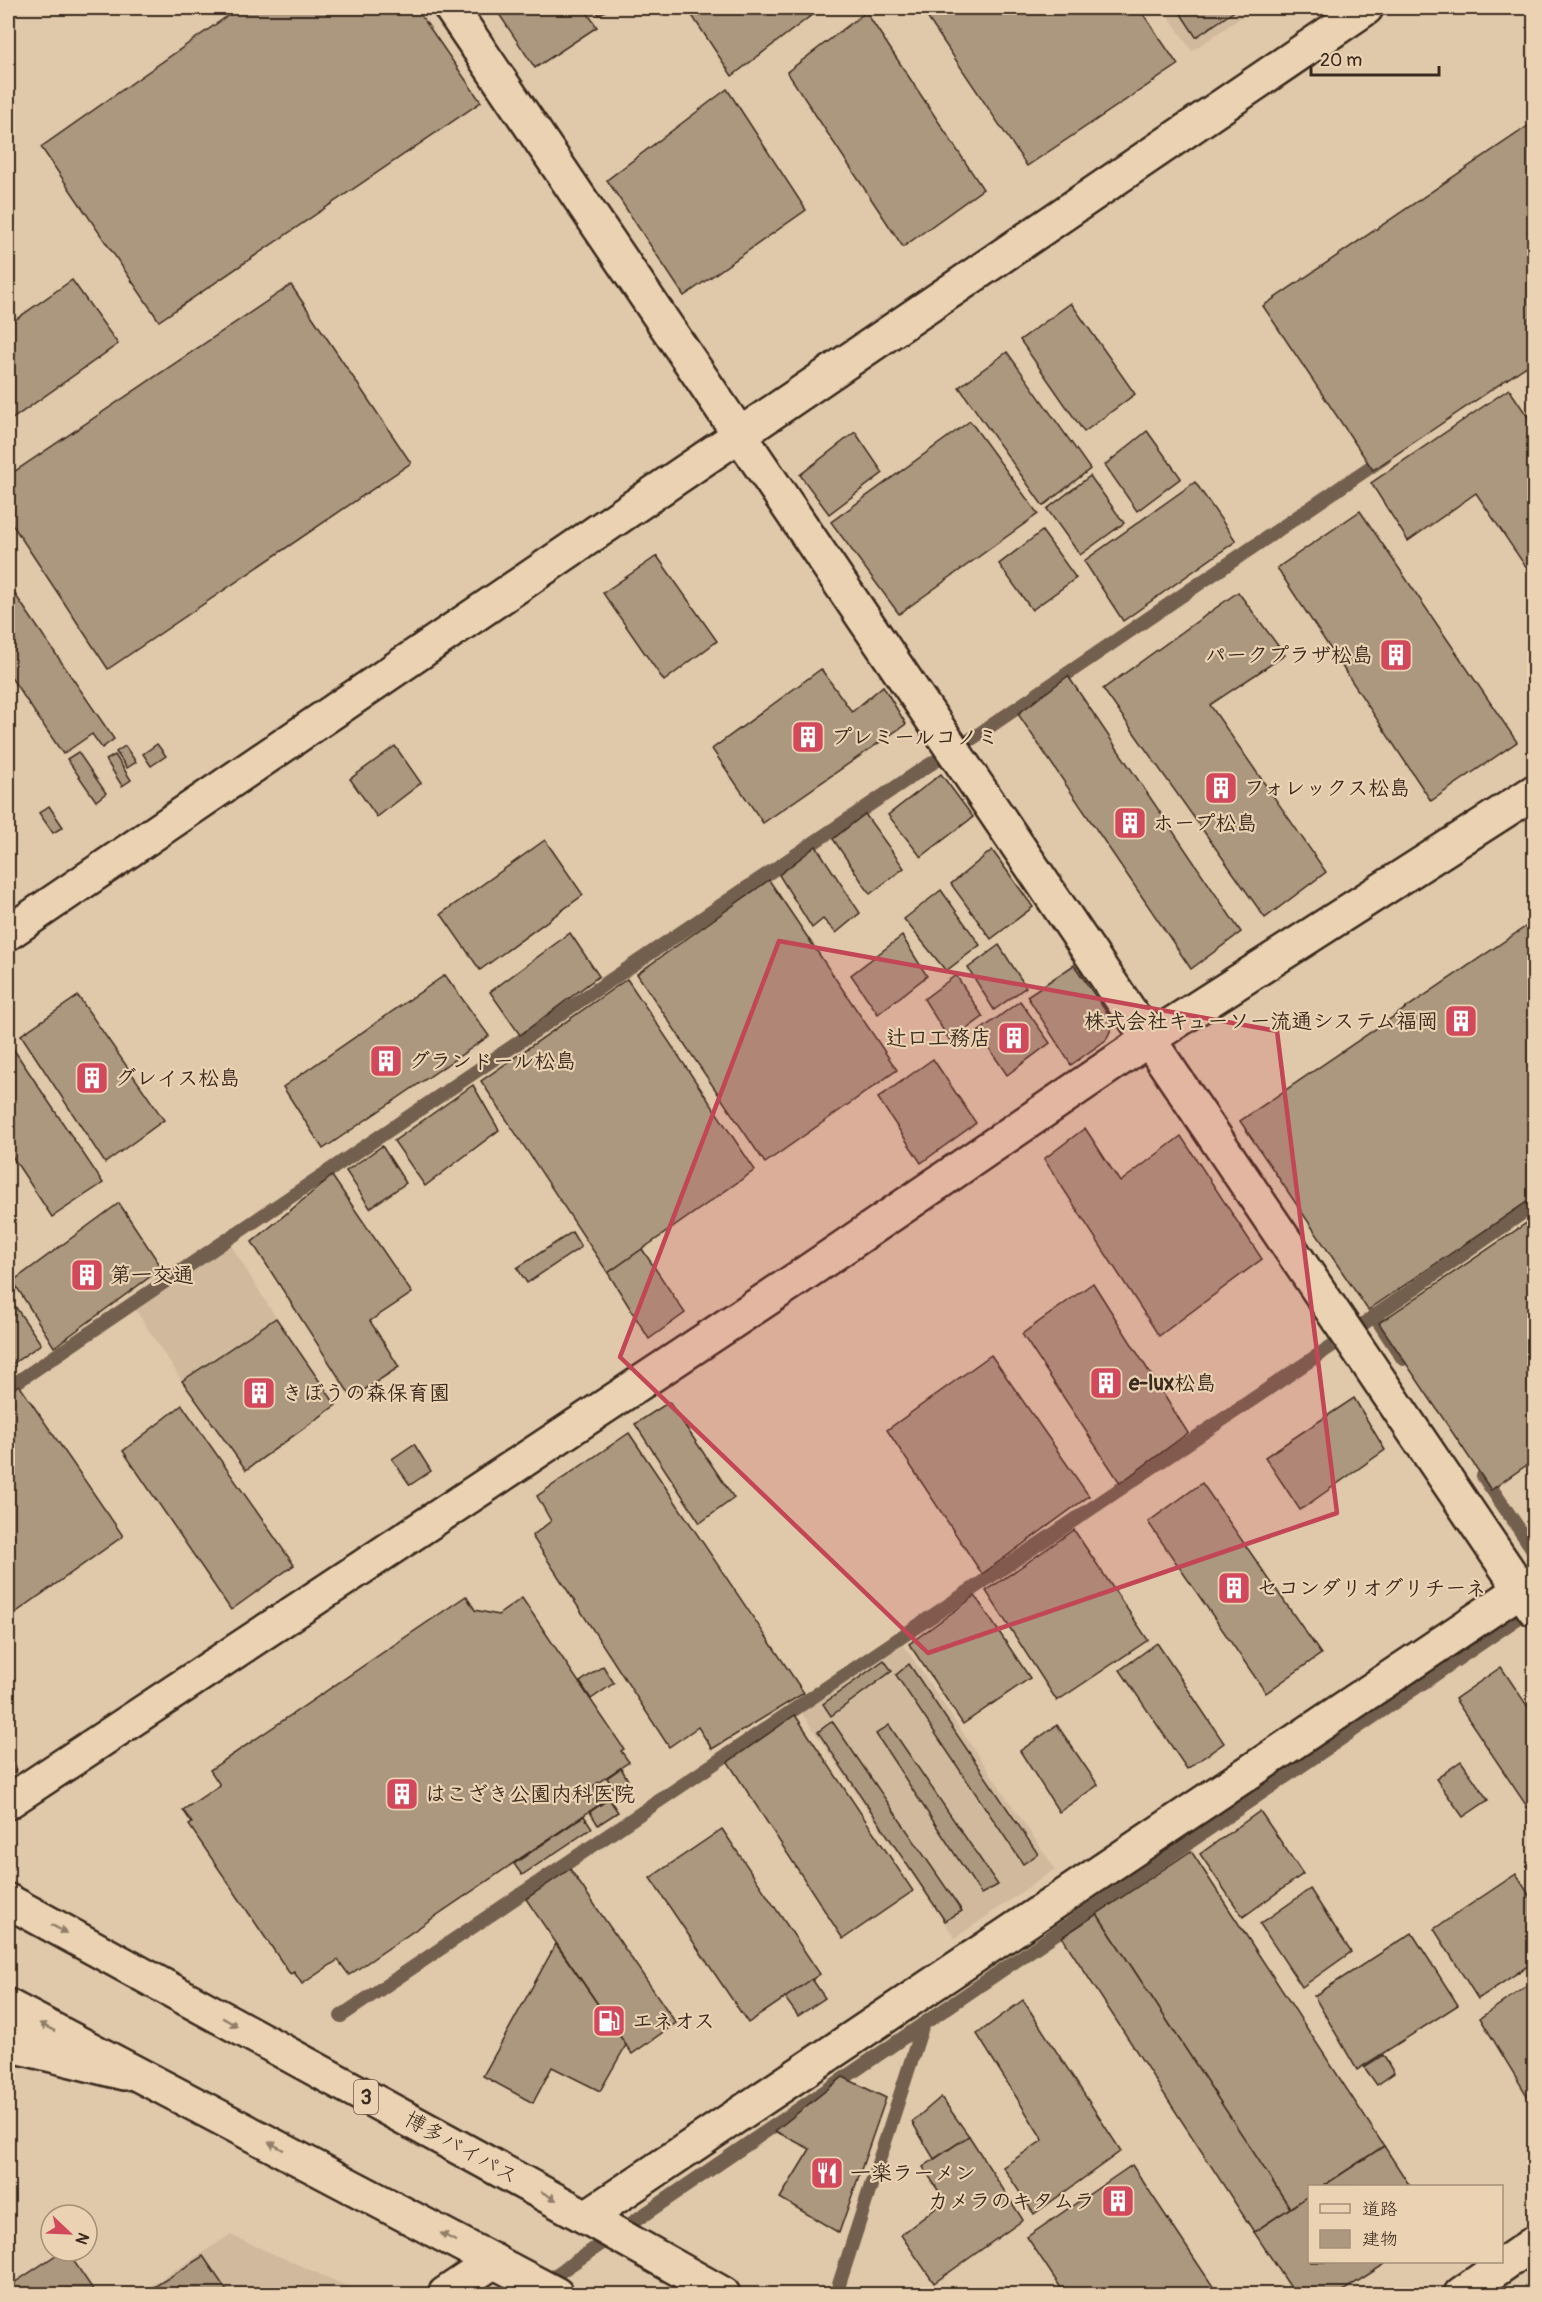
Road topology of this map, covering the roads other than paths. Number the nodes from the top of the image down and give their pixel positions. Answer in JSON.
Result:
{"nodes":[{"id":1,"x":451,"y":8,"type":"edge"},
{"id":2,"x":1366,"y":8,"type":"edge"},
{"id":3,"x":740,"y":435,"type":"junction"},
{"id":4,"x":1534,"y":792,"type":"edge"},
{"id":5,"x":8,"y":933,"type":"edge"},
{"id":6,"x":1149,"y":1039,"type":"junction"},
{"id":7,"x":1530,"y":1593,"type":"edge"},
{"id":8,"x":8,"y":1802,"type":"edge"},
{"id":9,"x":8,"y":1901,"type":"edge"},
{"id":10,"x":8,"y":2007,"type":"edge"},
{"id":11,"x":8,"y":2044,"type":"edge"},
{"id":12,"x":149,"y":2079,"type":"junction"},
{"id":13,"x":586,"y":2217,"type":"junction"},
{"id":14,"x":1534,"y":2243,"type":"edge"},
{"id":15,"x":494,"y":2261,"type":"junction"},
{"id":16,"x":445,"y":2295,"type":"edge"},
{"id":17,"x":555,"y":2295,"type":"edge"},
{"id":18,"x":723,"y":2295,"type":"edge"},
{"id":19,"x":1461,"y":2295,"type":"edge"}],
"edges":[{"from":1,"to":3,"type":"main road"},
{"from":2,"to":3,"type":"main road"},
{"from":3,"to":5,"type":"main road"},
{"from":3,"to":6,"type":"main road"},
{"from":4,"to":6,"type":"main road"},
{"from":6,"to":7,"type":"main road"},
{"from":6,"to":8,"type":"main road"},
{"from":7,"to":13,"type":"main road"},
{"from":9,"to":13,"type":"main road","name":"博多バイパス","number":"3","one_way":true},
{"from":12,"to":10,"type":"main road","one_way":true},
{"from":11,"to":12,"type":"main road"},
{"from":15,"to":12,"type":"main road","one_way":true},
{"from":13,"to":18,"type":"main road","name":"博多バイパス","number":"3"},
{"from":14,"to":19,"type":"main road"},
{"from":15,"to":16,"type":"main road"},
{"from":15,"to":17,"type":"main road"}]}
